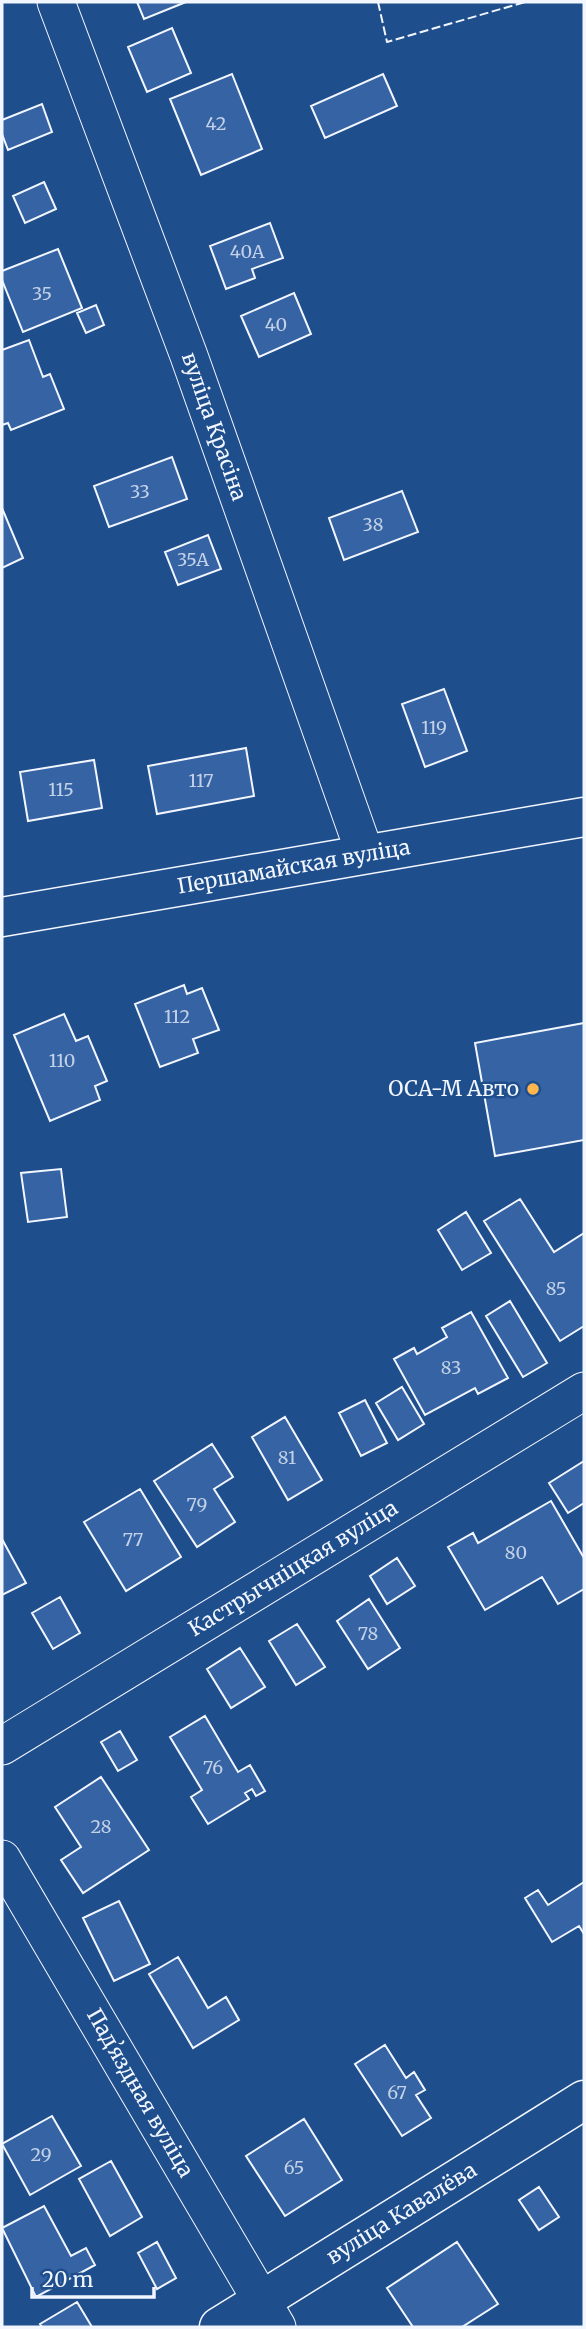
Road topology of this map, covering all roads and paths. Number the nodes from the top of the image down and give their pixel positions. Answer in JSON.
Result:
{"nodes":[{"id":1,"x":56,"y":2,"type":"edge"},
{"id":2,"x":584,"y":817,"type":"edge"},
{"id":3,"x":365,"y":854,"type":"junction"},
{"id":4,"x":2,"y":917,"type":"edge"},
{"id":5,"x":584,"y":1391,"type":"edge"},
{"id":6,"x":2,"y":1746,"type":"edge"},
{"id":7,"x":2,"y":1859,"type":"edge"},
{"id":8,"x":584,"y":2100,"type":"edge"},
{"id":9,"x":269,"y":2314,"type":"edge"},
{"id":10,"x":219,"y":2327,"type":"edge"}],
"edges":[{"from":1,"to":3,"type":"street","name":"вуліца Красіна"},
{"from":2,"to":3,"type":"main road","name":"Першамайская вуліца"},
{"from":3,"to":4,"type":"main road","name":"Першамайская вуліца"},
{"from":5,"to":6,"type":"street","name":"Кастрычніцкая вуліца"},
{"from":7,"to":9,"type":"street","name":"Падʼяздная вуліца"},
{"from":8,"to":9,"type":"main road","name":"вуліца Кавалёва"},
{"from":9,"to":10,"type":"main road","name":"вуліца Кавалёва"}]}
